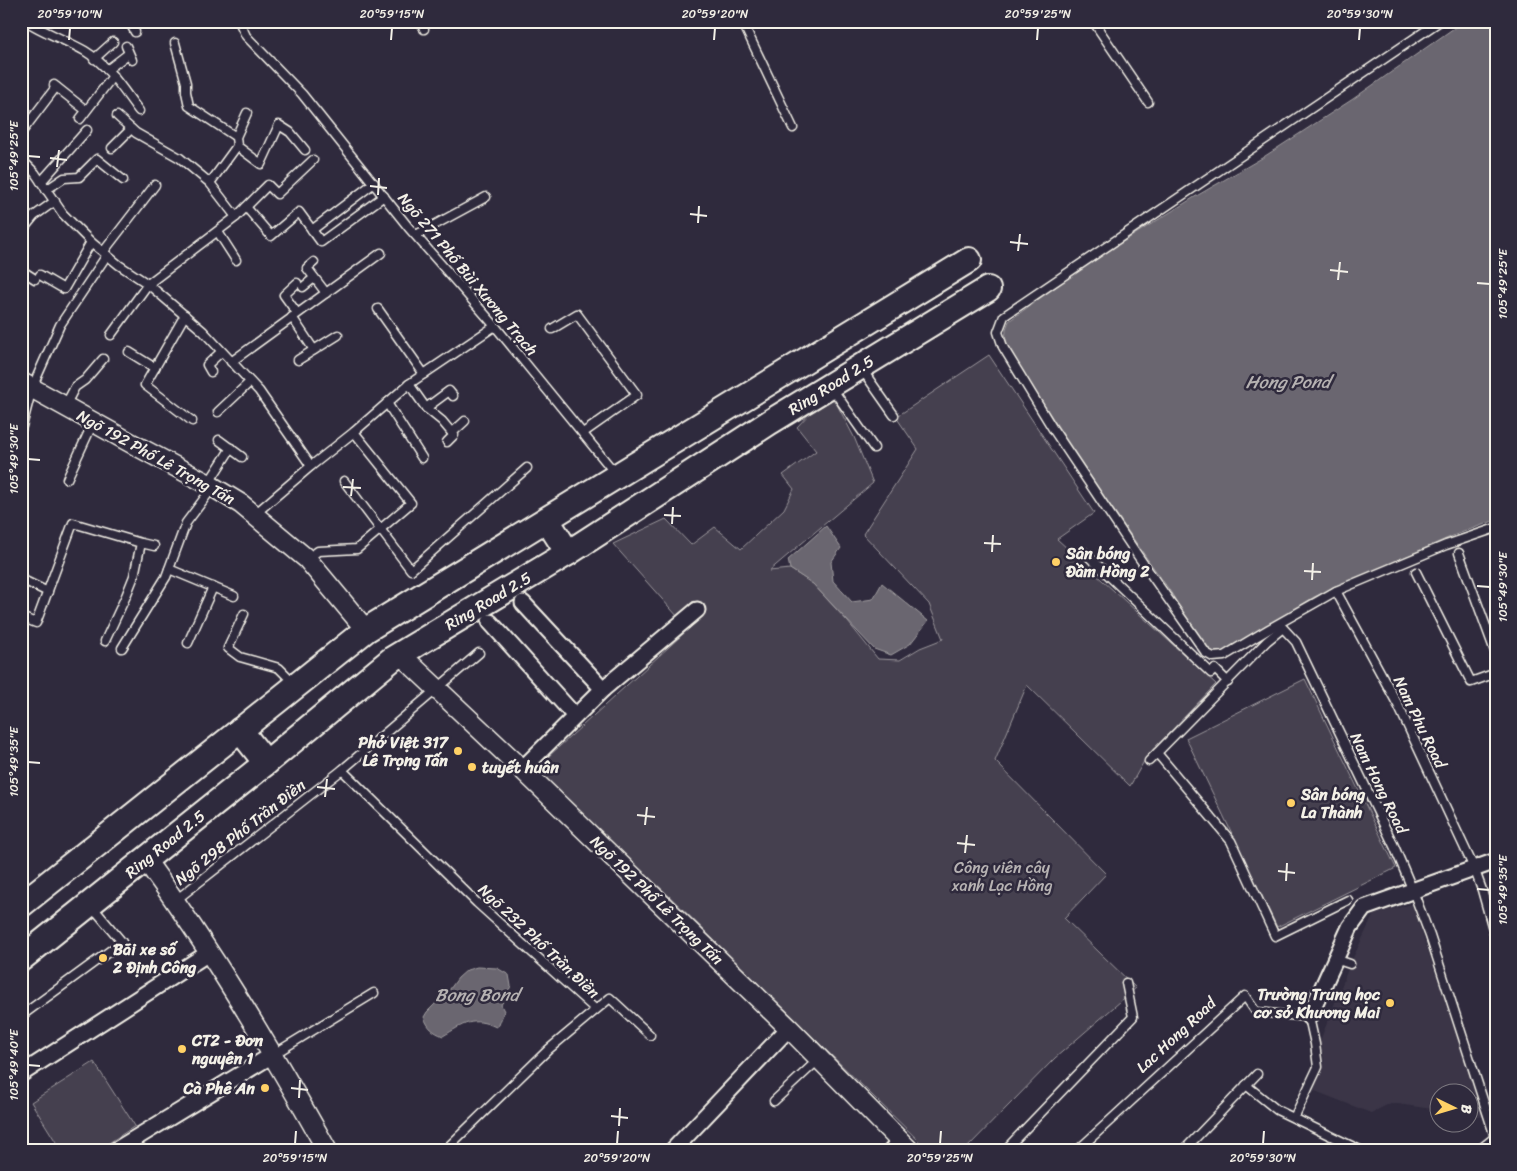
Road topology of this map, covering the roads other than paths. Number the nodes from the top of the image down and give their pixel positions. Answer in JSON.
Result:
{"nodes":[{"id":1,"x":25,"y":21,"type":"edge"},
{"id":2,"x":129,"y":21,"type":"edge"},
{"id":3,"x":167,"y":21,"type":"edge"},
{"id":4,"x":174,"y":21,"type":"edge"},
{"id":5,"x":240,"y":21,"type":"edge"},
{"id":6,"x":742,"y":21,"type":"edge"},
{"id":7,"x":1093,"y":21,"type":"edge"},
{"id":8,"x":1440,"y":21,"type":"edge"},
{"id":9,"x":21,"y":25,"type":"edge"},
{"id":10,"x":136,"y":32,"type":"dead end"},
{"id":11,"x":113,"y":42,"type":"dead end"},
{"id":12,"x":174,"y":43,"type":"dead end"},
{"id":13,"x":129,"y":53,"type":"dead end"},
{"id":14,"x":94,"y":59,"type":"junction"},
{"id":15,"x":110,"y":73,"type":"junction"},
{"id":16,"x":1148,"y":102,"type":"dead end"},
{"id":17,"x":83,"y":108,"type":"dead end"},
{"id":18,"x":139,"y":111,"type":"dead end"},
{"id":19,"x":247,"y":114,"type":"dead end"},
{"id":20,"x":116,"y":116,"type":"dead end"},
{"id":21,"x":80,"y":119,"type":"dead end"},
{"id":22,"x":793,"y":128,"type":"dead end"},
{"id":23,"x":131,"y":129,"type":"junction"},
{"id":24,"x":87,"y":130,"type":"dead end"},
{"id":25,"x":21,"y":133,"type":"edge"},
{"id":26,"x":236,"y":137,"type":"junction"},
{"id":27,"x":237,"y":146,"type":"junction"},
{"id":28,"x":112,"y":148,"type":"dead end"},
{"id":29,"x":305,"y":150,"type":"dead end"},
{"id":30,"x":21,"y":159,"type":"edge"},
{"id":31,"x":313,"y":160,"type":"dead end"},
{"id":32,"x":124,"y":180,"type":"dead end"},
{"id":33,"x":41,"y":182,"type":"junction"},
{"id":34,"x":210,"y":183,"type":"junction"},
{"id":35,"x":374,"y":183,"type":"junction"},
{"id":36,"x":155,"y":185,"type":"dead end"},
{"id":37,"x":46,"y":190,"type":"junction"},
{"id":38,"x":384,"y":196,"type":"junction"},
{"id":39,"x":486,"y":197,"type":"dead end"},
{"id":40,"x":55,"y":201,"type":"junction"},
{"id":41,"x":246,"y":207,"type":"junction"},
{"id":42,"x":236,"y":217,"type":"junction"},
{"id":43,"x":312,"y":230,"type":"junction"},
{"id":44,"x":21,"y":232,"type":"edge"},
{"id":45,"x":218,"y":232,"type":"junction"},
{"id":46,"x":416,"y":235,"type":"junction"},
{"id":47,"x":91,"y":242,"type":"junction"},
{"id":48,"x":105,"y":253,"type":"junction"},
{"id":49,"x":381,"y":254,"type":"dead end"},
{"id":50,"x":236,"y":260,"type":"dead end"},
{"id":51,"x":969,"y":260,"type":"dead end"},
{"id":52,"x":314,"y":262,"type":"dead end"},
{"id":53,"x":21,"y":270,"type":"edge"},
{"id":54,"x":314,"y":278,"type":"junction"},
{"id":55,"x":148,"y":284,"type":"junction"},
{"id":56,"x":988,"y":289,"type":"dead end"},
{"id":57,"x":326,"y":293,"type":"junction"},
{"id":58,"x":891,"y":308,"type":"junction"},
{"id":59,"x":378,"y":309,"type":"dead end"},
{"id":60,"x":185,"y":315,"type":"junction"},
{"id":61,"x":294,"y":315,"type":"junction"},
{"id":62,"x":495,"y":326,"type":"junction"},
{"id":63,"x":552,"y":329,"type":"dead end"},
{"id":64,"x":111,"y":335,"type":"dead end"},
{"id":65,"x":338,"y":335,"type":"dead end"},
{"id":66,"x":911,"y":335,"type":"junction"},
{"id":67,"x":314,"y":350,"type":"junction"},
{"id":68,"x":129,"y":352,"type":"dead end"},
{"id":69,"x":221,"y":352,"type":"junction"},
{"id":70,"x":103,"y":359,"type":"dead end"},
{"id":71,"x":298,"y":360,"type":"dead end"},
{"id":72,"x":231,"y":362,"type":"junction"},
{"id":73,"x":860,"y":366,"type":"junction"},
{"id":74,"x":155,"y":368,"type":"junction"},
{"id":75,"x":211,"y":372,"type":"dead end"},
{"id":76,"x":424,"y":374,"type":"junction"},
{"id":77,"x":250,"y":382,"type":"junction"},
{"id":78,"x":410,"y":384,"type":"junction"},
{"id":79,"x":27,"y":385,"type":"edge"},
{"id":80,"x":830,"y":385,"type":"junction"},
{"id":81,"x":453,"y":396,"type":"dead end"},
{"id":82,"x":387,"y":403,"type":"junction"},
{"id":83,"x":64,"y":406,"type":"junction"},
{"id":84,"x":426,"y":408,"type":"junction"},
{"id":85,"x":218,"y":412,"type":"dead end"},
{"id":86,"x":894,"y":415,"type":"dead end"},
{"id":87,"x":192,"y":421,"type":"dead end"},
{"id":88,"x":465,"y":421,"type":"dead end"},
{"id":89,"x":94,"y":423,"type":"junction"},
{"id":90,"x":21,"y":430,"type":"edge"},
{"id":91,"x":354,"y":432,"type":"junction"},
{"id":92,"x":452,"y":433,"type":"junction"},
{"id":93,"x":583,"y":433,"type":"junction"},
{"id":94,"x":219,"y":440,"type":"dead end"},
{"id":95,"x":447,"y":442,"type":"dead end"},
{"id":96,"x":231,"y":448,"type":"junction"},
{"id":97,"x":874,"y":448,"type":"dead end"},
{"id":98,"x":242,"y":457,"type":"dead end"},
{"id":99,"x":422,"y":458,"type":"dead end"},
{"id":100,"x":311,"y":466,"type":"junction"},
{"id":101,"x":527,"y":468,"type":"dead end"},
{"id":102,"x":618,"y":476,"type":"junction"},
{"id":103,"x":67,"y":479,"type":"dead end"},
{"id":104,"x":344,"y":481,"type":"dead end"},
{"id":105,"x":210,"y":485,"type":"junction"},
{"id":106,"x":254,"y":514,"type":"junction"},
{"id":107,"x":547,"y":520,"type":"junction"},
{"id":108,"x":1496,"y":528,"type":"edge"},
{"id":109,"x":380,"y":530,"type":"junction"},
{"id":110,"x":141,"y":543,"type":"junction"},
{"id":111,"x":154,"y":546,"type":"dead end"},
{"id":112,"x":1084,"y":552,"type":"dead end"},
{"id":113,"x":568,"y":553,"type":"junction"},
{"id":114,"x":1459,"y":553,"type":"dead end"},
{"id":115,"x":307,"y":559,"type":"junction"},
{"id":116,"x":169,"y":569,"type":"junction"},
{"id":117,"x":1416,"y":572,"type":"dead end"},
{"id":118,"x":21,"y":579,"type":"edge"},
{"id":119,"x":213,"y":587,"type":"junction"},
{"id":120,"x":1336,"y":591,"type":"junction"},
{"id":121,"x":48,"y":592,"type":"junction"},
{"id":122,"x":234,"y":596,"type":"dead end"},
{"id":123,"x":523,"y":603,"type":"dead end"},
{"id":124,"x":697,"y":610,"type":"dead end"},
{"id":125,"x":244,"y":614,"type":"dead end"},
{"id":126,"x":21,"y":617,"type":"edge"},
{"id":127,"x":490,"y":622,"type":"dead end"},
{"id":128,"x":366,"y":630,"type":"junction"},
{"id":129,"x":1261,"y":634,"type":"junction"},
{"id":130,"x":1270,"y":639,"type":"junction"},
{"id":131,"x":106,"y":641,"type":"dead end"},
{"id":132,"x":188,"y":644,"type":"dead end"},
{"id":133,"x":122,"y":648,"type":"dead end"},
{"id":134,"x":479,"y":653,"type":"dead end"},
{"id":135,"x":400,"y":654,"type":"junction"},
{"id":136,"x":1496,"y":654,"type":"edge"},
{"id":137,"x":1495,"y":675,"type":"edge"},
{"id":138,"x":1228,"y":682,"type":"junction"},
{"id":139,"x":296,"y":686,"type":"junction"},
{"id":140,"x":436,"y":689,"type":"junction"},
{"id":141,"x":603,"y":689,"type":"junction"},
{"id":142,"x":575,"y":716,"type":"junction"},
{"id":143,"x":240,"y":730,"type":"junction"},
{"id":144,"x":1157,"y":753,"type":"junction"},
{"id":145,"x":1149,"y":761,"type":"dead end"},
{"id":146,"x":266,"y":763,"type":"junction"},
{"id":147,"x":522,"y":769,"type":"junction"},
{"id":148,"x":342,"y":770,"type":"junction"},
{"id":149,"x":145,"y":859,"type":"junction"},
{"id":150,"x":1496,"y":861,"type":"edge"},
{"id":151,"x":1474,"y":868,"type":"junction"},
{"id":152,"x":1413,"y":891,"type":"junction"},
{"id":153,"x":176,"y":900,"type":"junction"},
{"id":154,"x":1348,"y":900,"type":"dead end"},
{"id":155,"x":90,"y":904,"type":"junction"},
{"id":156,"x":21,"y":905,"type":"edge"},
{"id":157,"x":1496,"y":940,"type":"edge"},
{"id":158,"x":210,"y":952,"type":"junction"},
{"id":159,"x":21,"y":959,"type":"edge"},
{"id":160,"x":1335,"y":959,"type":"junction"},
{"id":161,"x":1350,"y":964,"type":"dead end"},
{"id":162,"x":1126,"y":983,"type":"dead end"},
{"id":163,"x":374,"y":993,"type":"dead end"},
{"id":164,"x":594,"y":1009,"type":"junction"},
{"id":165,"x":21,"y":1016,"type":"edge"},
{"id":166,"x":1309,"y":1017,"type":"junction"},
{"id":167,"x":789,"y":1028,"type":"junction"},
{"id":168,"x":650,"y":1035,"type":"dead end"},
{"id":169,"x":274,"y":1054,"type":"junction"},
{"id":170,"x":819,"y":1059,"type":"junction"},
{"id":171,"x":21,"y":1074,"type":"edge"},
{"id":172,"x":1257,"y":1074,"type":"dead end"},
{"id":173,"x":1246,"y":1085,"type":"junction"},
{"id":174,"x":774,"y":1101,"type":"dead end"},
{"id":175,"x":1294,"y":1118,"type":"junction"},
{"id":176,"x":1495,"y":1139,"type":"edge"},
{"id":177,"x":898,"y":1146,"type":"edge"},
{"id":178,"x":116,"y":1150,"type":"edge"},
{"id":179,"x":327,"y":1150,"type":"edge"},
{"id":180,"x":445,"y":1150,"type":"edge"},
{"id":181,"x":673,"y":1150,"type":"edge"},
{"id":182,"x":1005,"y":1150,"type":"edge"},
{"id":183,"x":1078,"y":1150,"type":"edge"},
{"id":184,"x":1184,"y":1150,"type":"edge"},
{"id":185,"x":1360,"y":1150,"type":"edge"},
{"id":186,"x":1479,"y":1150,"type":"edge"}],
"edges":[{"from":1,"to":9,"type":"lane"},
{"from":1,"to":14,"type":"lane"},
{"from":2,"to":10,"type":"lane"},
{"from":3,"to":4,"type":"lane"},
{"from":5,"to":35,"type":"lane","name":"Ngõ 271 Phố Bùi Xương Trạch"},
{"from":6,"to":22,"type":"lane"},
{"from":7,"to":16,"type":"lane"},
{"from":8,"to":129,"type":"lane"},
{"from":11,"to":14,"type":"lane"},
{"from":12,"to":26,"type":"lane"},
{"from":13,"to":15,"type":"lane"},
{"from":14,"to":15,"type":"lane"},
{"from":15,"to":18,"type":"lane"},
{"from":15,"to":21,"type":"lane"},
{"from":17,"to":25,"type":"lane"},
{"from":19,"to":26,"type":"lane"},
{"from":20,"to":23,"type":"lane"},
{"from":23,"to":28,"type":"lane"},
{"from":23,"to":34,"type":"lane"},
{"from":24,"to":33,"type":"lane"},
{"from":26,"to":27,"type":"lane"},
{"from":27,"to":29,"type":"lane"},
{"from":27,"to":34,"type":"lane"},
{"from":30,"to":33,"type":"lane"},
{"from":31,"to":41,"type":"lane"},
{"from":32,"to":37,"type":"lane"},
{"from":33,"to":37,"type":"lane"},
{"from":34,"to":42,"type":"lane"},
{"from":35,"to":38,"type":"lane","name":"Ngõ 271 Phố Bùi Xương Trạch"},
{"from":35,"to":43,"type":"lane"},
{"from":36,"to":48,"type":"lane"},
{"from":37,"to":40,"type":"lane"},
{"from":38,"to":43,"type":"lane"},
{"from":38,"to":46,"type":"lane","name":"Ngõ 271 Phố Bùi Xương Trạch"},
{"from":39,"to":46,"type":"lane"},
{"from":40,"to":44,"type":"lane"},
{"from":40,"to":47,"type":"lane"},
{"from":41,"to":42,"type":"lane"},
{"from":41,"to":43,"type":"lane"},
{"from":42,"to":45,"type":"lane"},
{"from":45,"to":50,"type":"lane"},
{"from":45,"to":55,"type":"lane"},
{"from":46,"to":62,"type":"lane","name":"Ngõ 271 Phố Bùi Xương Trạch"},
{"from":47,"to":48,"type":"lane"},
{"from":47,"to":53,"type":"lane"},
{"from":48,"to":55,"type":"lane"},
{"from":48,"to":79,"type":"lane"},
{"from":49,"to":57,"type":"lane"},
{"from":51,"to":58,"type":"main road"},
{"from":52,"to":54,"type":"lane"},
{"from":54,"to":57,"type":"lane"},
{"from":54,"to":61,"type":"lane"},
{"from":55,"to":60,"type":"lane"},
{"from":55,"to":64,"type":"lane"},
{"from":56,"to":66,"type":"main road","name":"Ring Road 2.5"},
{"from":57,"to":61,"type":"lane"},
{"from":58,"to":66,"type":"main road"},
{"from":58,"to":102,"type":"main road"},
{"from":59,"to":76,"type":"lane"},
{"from":60,"to":69,"type":"lane"},
{"from":60,"to":74,"type":"lane"},
{"from":61,"to":67,"type":"lane"},
{"from":61,"to":72,"type":"lane"},
{"from":62,"to":76,"type":"lane"},
{"from":62,"to":93,"type":"lane","name":"Ngõ 271 Phố Bùi Xương Trạch"},
{"from":63,"to":93,"type":"lane"},
{"from":65,"to":67,"type":"lane"},
{"from":66,"to":73,"type":"main road","name":"Ring Road 2.5"},
{"from":67,"to":71,"type":"lane"},
{"from":68,"to":74,"type":"lane"},
{"from":69,"to":72,"type":"lane"},
{"from":69,"to":75,"type":"lane"},
{"from":70,"to":83,"type":"lane"},
{"from":72,"to":77,"type":"lane"},
{"from":73,"to":80,"type":"main road","name":"Ring Road 2.5"},
{"from":73,"to":86,"type":"lane"},
{"from":74,"to":87,"type":"lane"},
{"from":76,"to":78,"type":"lane"},
{"from":77,"to":85,"type":"lane"},
{"from":77,"to":100,"type":"lane"},
{"from":78,"to":82,"type":"lane"},
{"from":78,"to":84,"type":"lane"},
{"from":79,"to":83,"type":"street","name":"Ngõ 192 Phố Lê Trọng Tấn"},
{"from":79,"to":90,"type":"lane"},
{"from":80,"to":97,"type":"lane"},
{"from":80,"to":113,"type":"main road","name":"Ring Road 2.5"},
{"from":81,"to":84,"type":"lane"},
{"from":82,"to":91,"type":"lane"},
{"from":82,"to":99,"type":"lane"},
{"from":83,"to":89,"type":"street","name":"Ngõ 192 Phố Lê Trọng Tấn"},
{"from":84,"to":92,"type":"lane"},
{"from":88,"to":92,"type":"lane"},
{"from":89,"to":103,"type":"lane"},
{"from":89,"to":105,"type":"street","name":"Ngõ 192 Phố Lê Trọng Tấn"},
{"from":91,"to":100,"type":"lane"},
{"from":91,"to":109,"type":"lane"},
{"from":92,"to":95,"type":"lane"},
{"from":93,"to":102,"type":"lane","name":"Ngõ 271 Phố Bùi Xương Trạch"},
{"from":94,"to":96,"type":"lane"},
{"from":96,"to":98,"type":"lane"},
{"from":96,"to":105,"type":"lane"},
{"from":100,"to":106,"type":"lane"},
{"from":101,"to":109,"type":"lane"},
{"from":102,"to":107,"type":"main road"},
{"from":104,"to":109,"type":"lane"},
{"from":105,"to":106,"type":"street","name":"Ngõ 192 Phố Lê Trọng Tấn"},
{"from":105,"to":116,"type":"lane"},
{"from":106,"to":115,"type":"street","name":"Ngõ 192 Phố Lê Trọng Tấn"},
{"from":107,"to":113,"type":"main road"},
{"from":107,"to":128,"type":"main road"},
{"from":108,"to":120,"type":"lane"},
{"from":109,"to":115,"type":"lane"},
{"from":110,"to":111,"type":"lane"},
{"from":110,"to":121,"type":"lane"},
{"from":110,"to":131,"type":"lane"},
{"from":112,"to":138,"type":"lane"},
{"from":113,"to":135,"type":"main road","name":"Ring Road 2.5"},
{"from":114,"to":136,"type":"lane"},
{"from":115,"to":128,"type":"street","name":"Ngõ 192 Phố Lê Trọng Tấn"},
{"from":116,"to":119,"type":"lane"},
{"from":116,"to":133,"type":"lane"},
{"from":117,"to":137,"type":"lane"},
{"from":118,"to":121,"type":"lane"},
{"from":119,"to":122,"type":"lane"},
{"from":119,"to":132,"type":"lane"},
{"from":120,"to":129,"type":"lane"},
{"from":120,"to":151,"type":"lane","name":"Nam Phu Road"},
{"from":121,"to":126,"type":"lane"},
{"from":123,"to":141,"type":"street"},
{"from":124,"to":141,"type":"street"},
{"from":125,"to":139,"type":"lane"},
{"from":127,"to":142,"type":"street"},
{"from":128,"to":139,"type":"main road"},
{"from":129,"to":130,"type":"lane"},
{"from":130,"to":138,"type":"lane"},
{"from":130,"to":152,"type":"lane","name":"Nam Hong Road"},
{"from":134,"to":140,"type":"lane","name":"Ngõ 298 Phố Trần Điền"},
{"from":135,"to":140,"type":"street","name":"Ngõ 192 Phố Lê Trọng Tấn"},
{"from":135,"to":146,"type":"main road","name":"Ring Road 2.5"},
{"from":138,"to":144,"type":"lane"},
{"from":139,"to":143,"type":"main road"},
{"from":140,"to":147,"type":"street","name":"Ngõ 192 Phố Lê Trọng Tấn"},
{"from":140,"to":148,"type":"lane","name":"Ngõ 298 Phố Trần Điền"},
{"from":141,"to":142,"type":"street"},
{"from":142,"to":147,"type":"street"},
{"from":143,"to":146,"type":"main road"},
{"from":143,"to":156,"type":"main road"},
{"from":144,"to":145,"type":"lane"},
{"from":144,"to":154,"type":"lane"},
{"from":146,"to":149,"type":"main road","name":"Ring Road 2.5"},
{"from":147,"to":167,"type":"street","name":"Ngõ 192 Phố Lê Trọng Tấn"},
{"from":148,"to":153,"type":"lane","name":"Ngõ 298 Phố Trần Điền"},
{"from":148,"to":164,"type":"lane","name":"Ngõ 232 Phố Trần Điền"},
{"from":149,"to":153,"type":"street"},
{"from":149,"to":155,"type":"main road","name":"Ring Road 2.5"},
{"from":150,"to":151,"type":"street"},
{"from":151,"to":152,"type":"street"},
{"from":151,"to":157,"type":"lane","name":"Nam Phu Road"},
{"from":152,"to":160,"type":"street"},
{"from":152,"to":176,"type":"lane","name":"Nam Hong Road"},
{"from":153,"to":158,"type":"street"},
{"from":155,"to":159,"type":"main road","name":"Ring Road 2.5"},
{"from":155,"to":165,"type":"lane"},
{"from":158,"to":169,"type":"street"},
{"from":158,"to":171,"type":"street"},
{"from":160,"to":161,"type":"lane"},
{"from":160,"to":166,"type":"street"},
{"from":162,"to":182,"type":"lane"},
{"from":163,"to":169,"type":"lane"},
{"from":164,"to":168,"type":"lane"},
{"from":164,"to":180,"type":"lane","name":"Ngõ 232 Phố Trần Điền"},
{"from":166,"to":175,"type":"lane"},
{"from":166,"to":183,"type":"lane","name":"Lac Hong Road"},
{"from":167,"to":170,"type":"street","name":"Ngõ 192 Phố Lê Trọng Tấn"},
{"from":167,"to":181,"type":"street"},
{"from":169,"to":178,"type":"street"},
{"from":169,"to":179,"type":"street"},
{"from":170,"to":174,"type":"lane"},
{"from":170,"to":177,"type":"street","name":"Ngõ 192 Phố Lê Trọng Tấn"},
{"from":172,"to":173,"type":"lane"},
{"from":173,"to":175,"type":"lane"},
{"from":173,"to":184,"type":"lane"},
{"from":175,"to":185,"type":"lane"},
{"from":176,"to":186,"type":"lane"}]}
